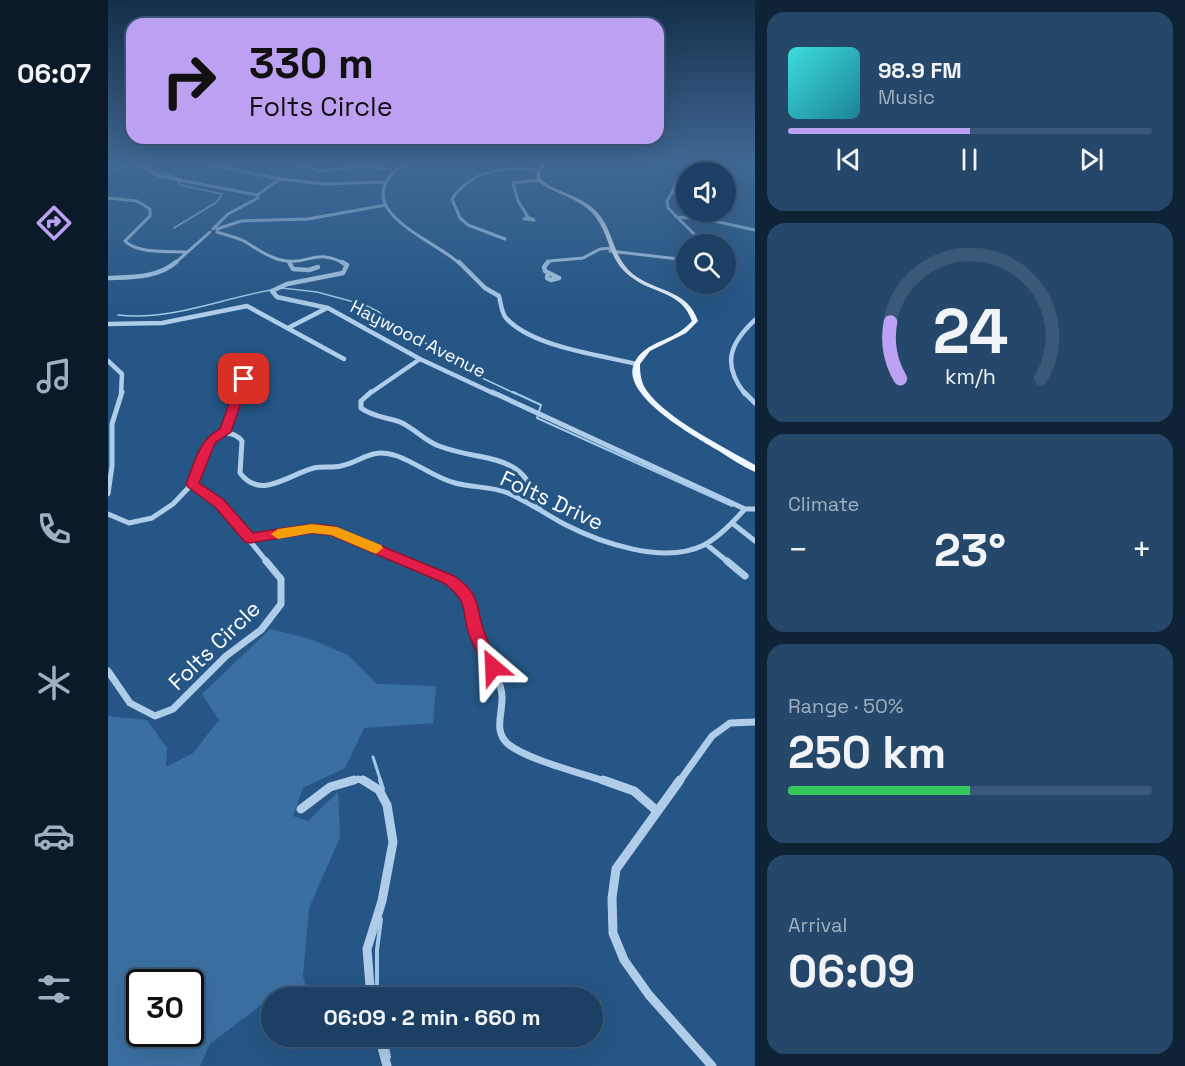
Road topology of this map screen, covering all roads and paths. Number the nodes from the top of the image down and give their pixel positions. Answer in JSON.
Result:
{"nodes":[{"id":1,"x":150,"y":213,"type":"edge"},
{"id":2,"x":230,"y":213,"type":"edge"},
{"id":3,"x":338,"y":213,"type":"edge"},
{"id":4,"x":392,"y":213,"type":"edge"},
{"id":5,"x":458,"y":213,"type":"edge"},
{"id":6,"x":525,"y":213,"type":"edge"},
{"id":7,"x":594,"y":213,"type":"edge"},
{"id":8,"x":672,"y":213,"type":"edge"},
{"id":9,"x":528,"y":217,"type":"dead end"},
{"id":10,"x":676,"y":217,"type":"edge"},
{"id":11,"x":681,"y":222,"type":"edge"},
{"id":12,"x":722,"y":222,"type":"edge"},
{"id":13,"x":754,"y":230,"type":"edge"},
{"id":14,"x":214,"y":231,"type":"junction"},
{"id":15,"x":694,"y":234,"type":"edge"},
{"id":16,"x":505,"y":239,"type":"dead end"},
{"id":17,"x":612,"y":250,"type":"junction"},
{"id":18,"x":187,"y":252,"type":"junction"},
{"id":19,"x":676,"y":259,"type":"edge"},
{"id":20,"x":288,"y":262,"type":"junction"},
{"id":21,"x":318,"y":267,"type":"dead end"},
{"id":22,"x":548,"y":273,"type":"dead end"},
{"id":23,"x":108,"y":278,"type":"edge"},
{"id":24,"x":328,"y":308,"type":"junction"},
{"id":25,"x":754,"y":320,"type":"edge"},
{"id":26,"x":108,"y":324,"type":"edge"},
{"id":27,"x":288,"y":328,"type":"junction"},
{"id":28,"x":344,"y":359,"type":"dead end"},
{"id":29,"x":420,"y":359,"type":"junction"},
{"id":30,"x":108,"y":362,"type":"edge"},
{"id":31,"x":637,"y":364,"type":"junction"},
{"id":32,"x":244,"y":379,"type":"dead end"},
{"id":33,"x":754,"y":403,"type":"edge"},
{"id":34,"x":225,"y":432,"type":"junction"},
{"id":35,"x":754,"y":469,"type":"edge"},
{"id":36,"x":192,"y":484,"type":"junction"},
{"id":37,"x":108,"y":494,"type":"edge"},
{"id":38,"x":745,"y":509,"type":"junction"},
{"id":39,"x":754,"y":509,"type":"edge"},
{"id":40,"x":540,"y":510,"type":"junction"},
{"id":41,"x":108,"y":514,"type":"edge"},
{"id":42,"x":732,"y":523,"type":"junction"},
{"id":43,"x":250,"y":538,"type":"junction"},
{"id":44,"x":754,"y":541,"type":"edge"},
{"id":45,"x":706,"y":544,"type":"junction"},
{"id":46,"x":745,"y":576,"type":"dead end"},
{"id":47,"x":108,"y":671,"type":"edge"},
{"id":48,"x":754,"y":722,"type":"edge"},
{"id":49,"x":301,"y":809,"type":"dead end"},
{"id":50,"x":657,"y":811,"type":"junction"},
{"id":51,"x":370,"y":987,"type":"edge"},
{"id":52,"x":382,"y":1047,"type":"edge"},
{"id":53,"x":387,"y":1066,"type":"edge"},
{"id":54,"x":712,"y":1066,"type":"edge"}],
"edges":[{"from":1,"to":18,"type":"street"},
{"from":2,"to":14,"type":"street"},
{"from":3,"to":14,"type":"street"},
{"from":4,"to":31,"type":"street"},
{"from":5,"to":16,"type":"street"},
{"from":6,"to":9,"type":"street"},
{"from":7,"to":17,"type":"main road"},
{"from":8,"to":10,"type":"street"},
{"from":11,"to":15,"type":"street"},
{"from":12,"to":13,"type":"street"},
{"from":14,"to":18,"type":"street"},
{"from":14,"to":20,"type":"street"},
{"from":17,"to":19,"type":"street"},
{"from":17,"to":22,"type":"street"},
{"from":17,"to":31,"type":"main road"},
{"from":18,"to":23,"type":"street"},
{"from":20,"to":21,"type":"street"},
{"from":20,"to":24,"type":"street","name":"Haywood Avenue"},
{"from":24,"to":27,"type":"street"},
{"from":24,"to":29,"type":"street","name":"Haywood Avenue"},
{"from":25,"to":33,"type":"street"},
{"from":26,"to":27,"type":"street"},
{"from":27,"to":28,"type":"street"},
{"from":29,"to":38,"type":"street","name":"Haywood Avenue"},
{"from":29,"to":40,"type":"street"},
{"from":30,"to":37,"type":"street"},
{"from":31,"to":35,"type":"main road"},
{"from":32,"to":34,"type":"street"},
{"from":34,"to":36,"type":"street"},
{"from":34,"to":40,"type":"street","name":"Folts Drive"},
{"from":36,"to":41,"type":"street"},
{"from":36,"to":43,"type":"street","name":"Folts Circle"},
{"from":38,"to":39,"type":"street","name":"Haywood Avenue"},
{"from":38,"to":42,"type":"street","name":"Folts Drive"},
{"from":40,"to":45,"type":"street","name":"Folts Drive"},
{"from":42,"to":44,"type":"street"},
{"from":42,"to":45,"type":"street","name":"Folts Drive"},
{"from":43,"to":47,"type":"street","name":"Folts Circle"},
{"from":43,"to":50,"type":"street"},
{"from":45,"to":46,"type":"street"},
{"from":48,"to":50,"type":"street"},
{"from":49,"to":51,"type":"street"},
{"from":50,"to":54,"type":"street"},
{"from":52,"to":53,"type":"street"}]}
